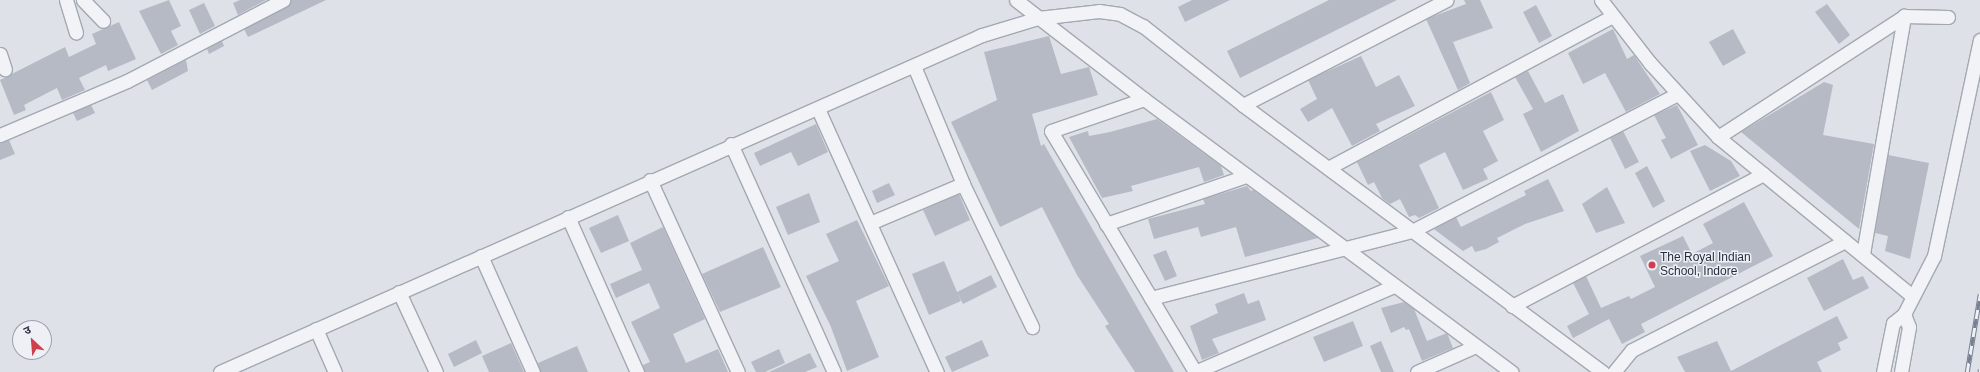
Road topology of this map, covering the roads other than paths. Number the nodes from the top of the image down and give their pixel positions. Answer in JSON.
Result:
{"nodes":[{"id":1,"x":66,"y":0,"type":"edge"},
{"id":2,"x":83,"y":0,"type":"edge"},
{"id":3,"x":284,"y":0,"type":"edge"},
{"id":4,"x":1016,"y":0,"type":"edge"},
{"id":5,"x":1446,"y":0,"type":"edge"},
{"id":6,"x":1601,"y":0,"type":"edge"},
{"id":7,"x":1613,"y":16,"type":"junction"},
{"id":8,"x":1904,"y":16,"type":"junction"},
{"id":9,"x":1948,"y":17,"type":"dead end"},
{"id":10,"x":1038,"y":18,"type":"junction"},
{"id":11,"x":103,"y":21,"type":"dead end"},
{"id":12,"x":76,"y":33,"type":"dead end"},
{"id":13,"x":1980,"y":40,"type":"edge"},
{"id":14,"x":0,"y":54,"type":"edge"},
{"id":15,"x":914,"y":66,"type":"junction"},
{"id":16,"x":5,"y":69,"type":"dead end"},
{"id":17,"x":1678,"y":94,"type":"junction"},
{"id":18,"x":1144,"y":99,"type":"junction"},
{"id":19,"x":1243,"y":105,"type":"junction"},
{"id":20,"x":818,"y":109,"type":"junction"},
{"id":21,"x":0,"y":135,"type":"edge"},
{"id":22,"x":1718,"y":137,"type":"junction"},
{"id":23,"x":731,"y":144,"type":"junction"},
{"id":24,"x":1328,"y":168,"type":"junction"},
{"id":25,"x":1763,"y":174,"type":"junction"},
{"id":26,"x":1246,"y":176,"type":"junction"},
{"id":27,"x":650,"y":180,"type":"junction"},
{"id":28,"x":963,"y":184,"type":"junction"},
{"id":29,"x":568,"y":217,"type":"junction"},
{"id":30,"x":870,"y":223,"type":"junction"},
{"id":31,"x":1106,"y":224,"type":"junction"},
{"id":32,"x":1412,"y":231,"type":"junction"},
{"id":33,"x":1845,"y":241,"type":"junction"},
{"id":34,"x":1343,"y":248,"type":"junction"},
{"id":35,"x":1863,"y":254,"type":"junction"},
{"id":36,"x":481,"y":256,"type":"junction"},
{"id":37,"x":1394,"y":286,"type":"junction"},
{"id":38,"x":399,"y":292,"type":"junction"},
{"id":39,"x":1911,"y":295,"type":"junction"},
{"id":40,"x":1151,"y":298,"type":"junction"},
{"id":41,"x":1512,"y":306,"type":"junction"},
{"id":42,"x":1904,"y":314,"type":"junction"},
{"id":43,"x":1032,"y":327,"type":"dead end"},
{"id":44,"x":316,"y":329,"type":"junction"},
{"id":45,"x":1476,"y":346,"type":"junction"},
{"id":46,"x":236,"y":369,"type":"edge"},
{"id":47,"x":220,"y":372,"type":"edge"},
{"id":48,"x":335,"y":372,"type":"edge"},
{"id":49,"x":436,"y":372,"type":"edge"},
{"id":50,"x":533,"y":372,"type":"edge"},
{"id":51,"x":636,"y":372,"type":"edge"},
{"id":52,"x":738,"y":372,"type":"edge"},
{"id":53,"x":834,"y":372,"type":"edge"},
{"id":54,"x":937,"y":372,"type":"edge"},
{"id":55,"x":1417,"y":372,"type":"edge"},
{"id":56,"x":1512,"y":372,"type":"edge"},
{"id":57,"x":1603,"y":372,"type":"edge"},
{"id":58,"x":1614,"y":372,"type":"edge"},
{"id":59,"x":1884,"y":372,"type":"edge"},
{"id":60,"x":1901,"y":372,"type":"edge"}],
"edges":[{"from":1,"to":12,"type":"street"},
{"from":2,"to":11,"type":"street"},
{"from":3,"to":21,"type":"street"},
{"from":4,"to":10,"type":"street"},
{"from":5,"to":19,"type":"street"},
{"from":6,"to":7,"type":"street"},
{"from":7,"to":17,"type":"street"},
{"from":7,"to":24,"type":"street"},
{"from":8,"to":9,"type":"street"},
{"from":8,"to":22,"type":"street"},
{"from":8,"to":35,"type":"street"},
{"from":10,"to":15,"type":"street"},
{"from":10,"to":18,"type":"street"},
{"from":10,"to":19,"type":"street"},
{"from":13,"to":39,"type":"street"},
{"from":14,"to":16,"type":"street"},
{"from":15,"to":20,"type":"street"},
{"from":15,"to":28,"type":"street"},
{"from":17,"to":22,"type":"street"},
{"from":17,"to":32,"type":"street"},
{"from":18,"to":26,"type":"street"},
{"from":18,"to":31,"type":"street"},
{"from":19,"to":24,"type":"street"},
{"from":20,"to":23,"type":"street"},
{"from":20,"to":30,"type":"street"},
{"from":22,"to":25,"type":"street"},
{"from":23,"to":27,"type":"street"},
{"from":23,"to":53,"type":"street"},
{"from":24,"to":32,"type":"street"},
{"from":25,"to":33,"type":"street"},
{"from":25,"to":41,"type":"street"},
{"from":26,"to":31,"type":"street"},
{"from":26,"to":34,"type":"street"},
{"from":27,"to":29,"type":"street"},
{"from":27,"to":52,"type":"street"},
{"from":28,"to":30,"type":"street"},
{"from":28,"to":43,"type":"street"},
{"from":29,"to":36,"type":"street"},
{"from":29,"to":51,"type":"street"},
{"from":30,"to":54,"type":"street"},
{"from":31,"to":40,"type":"street"},
{"from":32,"to":34,"type":"street"},
{"from":32,"to":41,"type":"street"},
{"from":33,"to":35,"type":"street"},
{"from":33,"to":58,"type":"street"},
{"from":34,"to":37,"type":"street"},
{"from":34,"to":40,"type":"street"},
{"from":35,"to":39,"type":"street"},
{"from":36,"to":38,"type":"street"},
{"from":36,"to":50,"type":"street"},
{"from":37,"to":40,"type":"street"},
{"from":37,"to":45,"type":"street"},
{"from":38,"to":44,"type":"street"},
{"from":38,"to":49,"type":"street"},
{"from":39,"to":42,"type":"street"},
{"from":41,"to":57,"type":"street"},
{"from":42,"to":59,"type":"street"},
{"from":42,"to":60,"type":"street"},
{"from":44,"to":46,"type":"street"},
{"from":44,"to":48,"type":"street"},
{"from":45,"to":55,"type":"street"},
{"from":45,"to":56,"type":"street"},
{"from":46,"to":47,"type":"street"}]}
